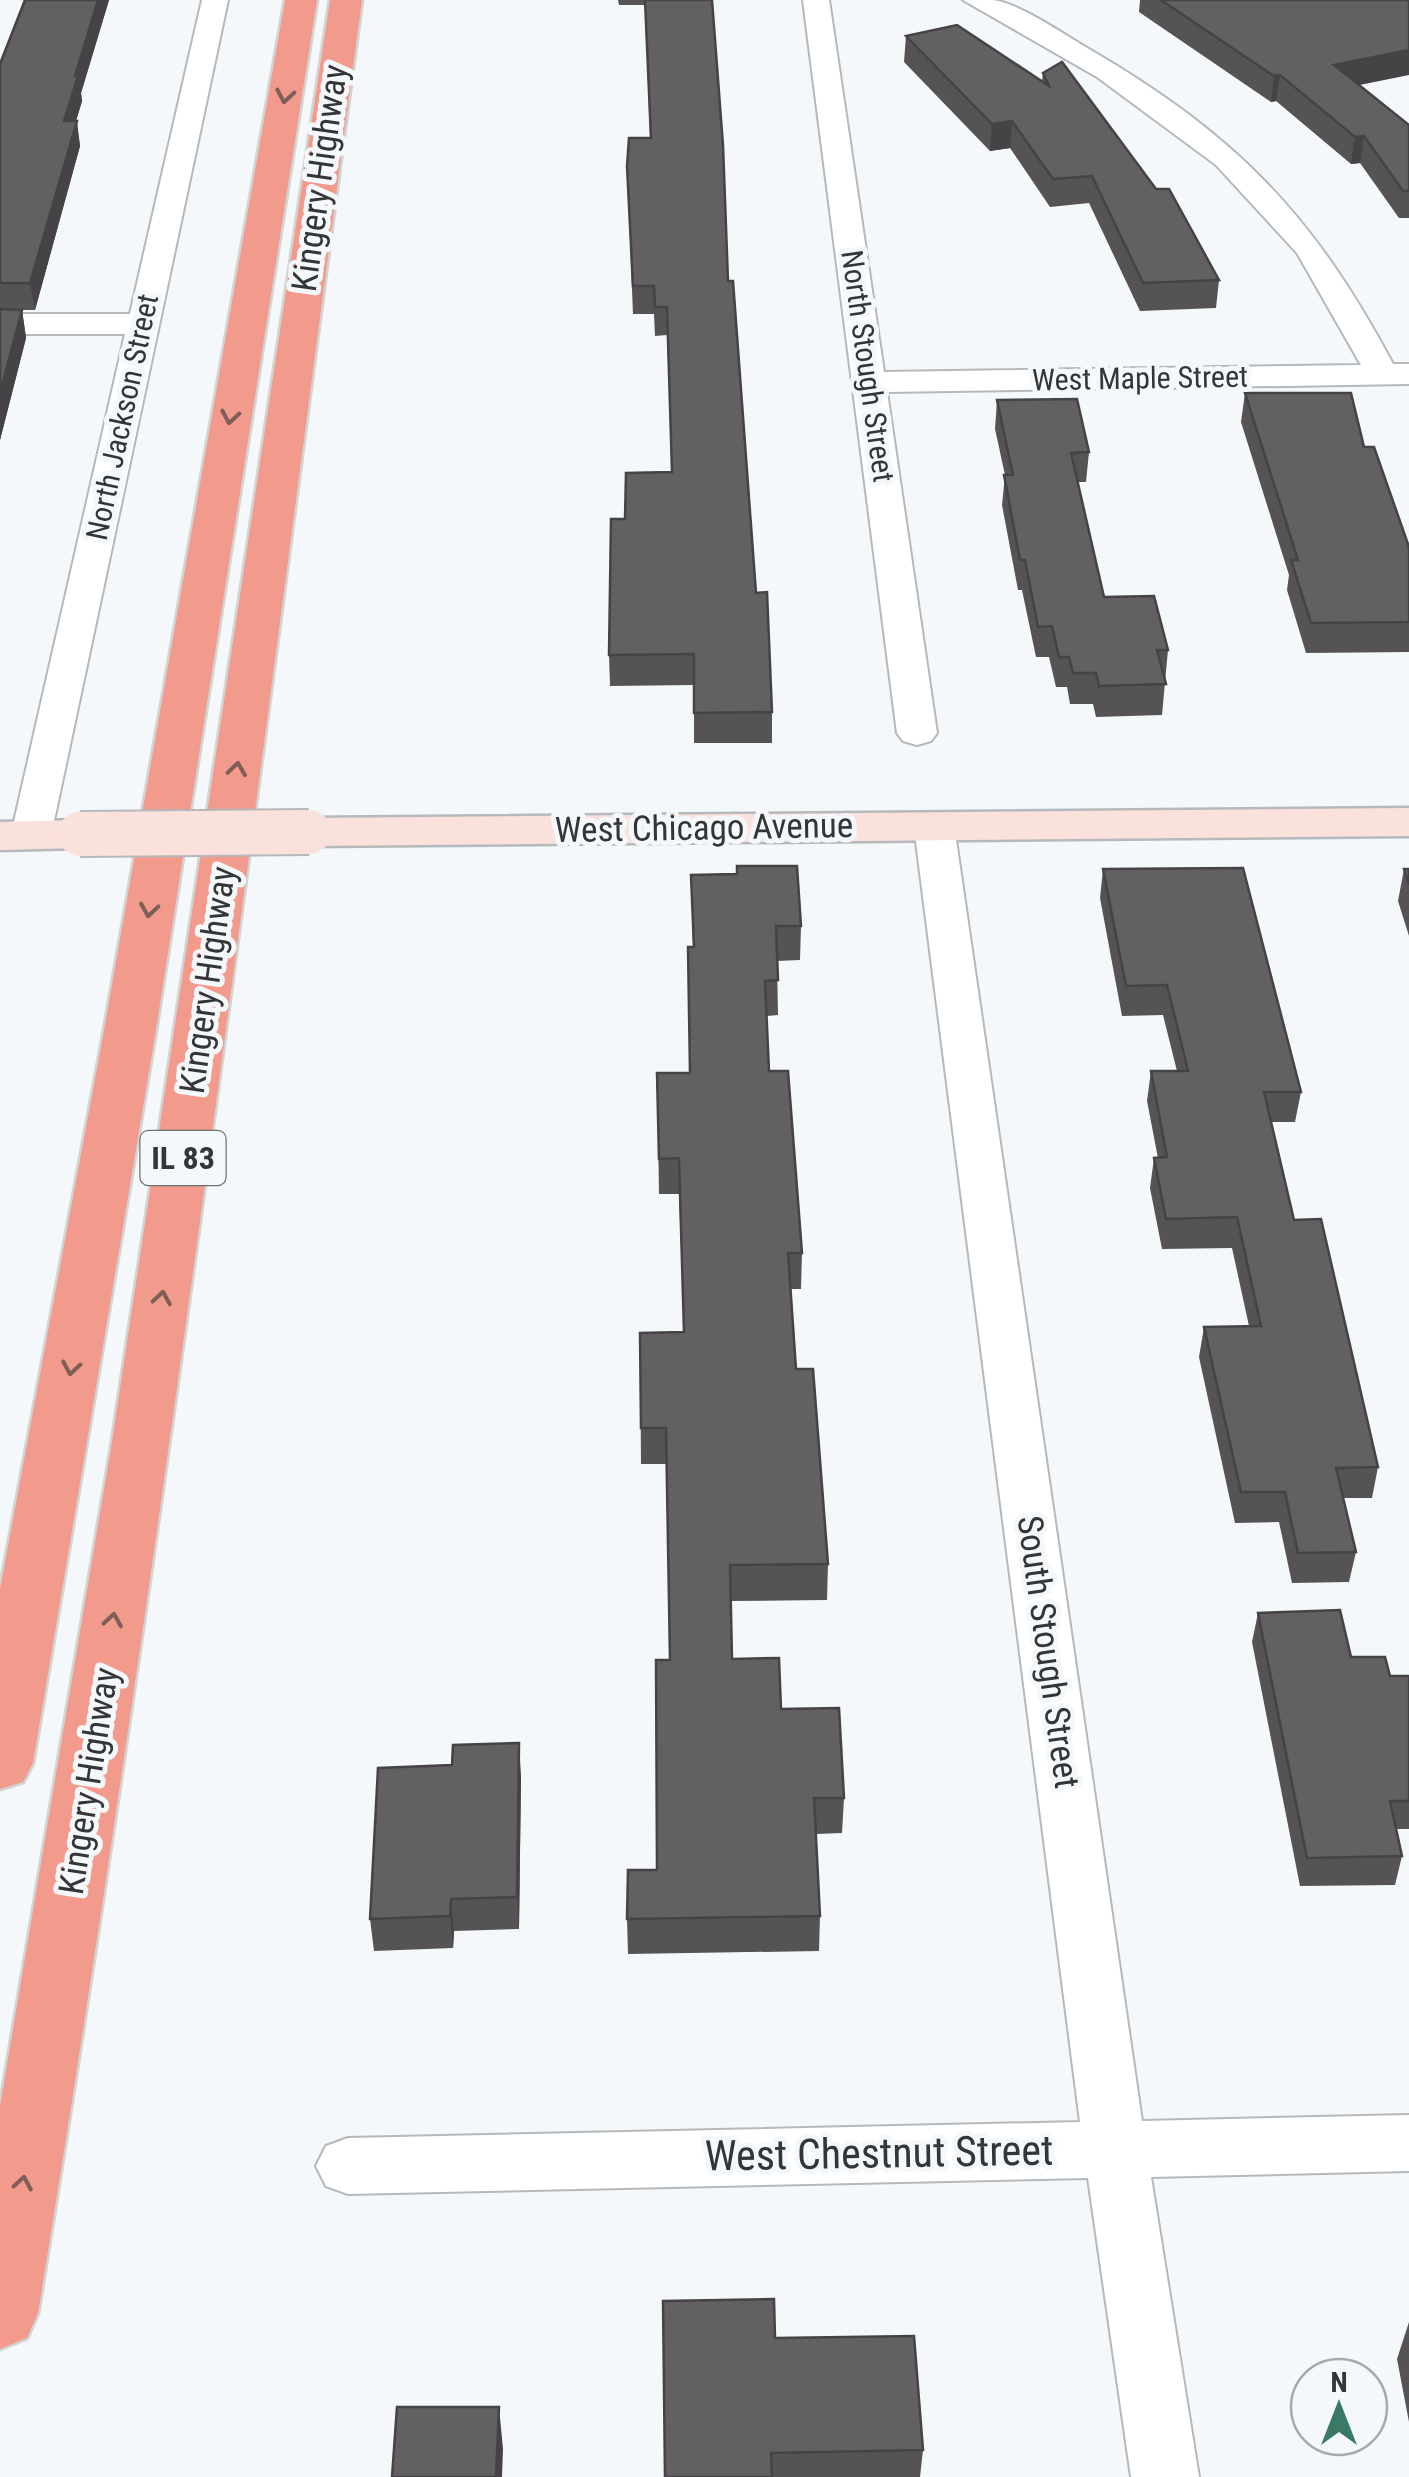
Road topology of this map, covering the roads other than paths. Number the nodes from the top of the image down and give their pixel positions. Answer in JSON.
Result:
{"nodes":[{"id":1,"x":215,"y":0,"type":"edge"},
{"id":2,"x":301,"y":0,"type":"edge"},
{"id":3,"x":346,"y":0,"type":"edge"},
{"id":4,"x":816,"y":0,"type":"edge"},
{"id":5,"x":976,"y":0,"type":"edge"},
{"id":6,"x":0,"y":324,"type":"edge"},
{"id":7,"x":142,"y":324,"type":"junction"},
{"id":8,"x":1396,"y":374,"type":"edge"},
{"id":9,"x":872,"y":382,"type":"junction"},
{"id":10,"x":917,"y":733,"type":"dead end"},
{"id":11,"x":1409,"y":822,"type":"edge"},
{"id":12,"x":934,"y":826,"type":"junction"},
{"id":13,"x":16,"y":836,"type":"edge"},
{"id":14,"x":0,"y":1763,"type":"edge"},
{"id":15,"x":1409,"y":2143,"type":"edge"},
{"id":16,"x":1115,"y":2147,"type":"junction"},
{"id":17,"x":348,"y":2166,"type":"dead end"},
{"id":18,"x":0,"y":2313,"type":"edge"},
{"id":19,"x":1165,"y":2477,"type":"edge"}],
"edges":[{"from":1,"to":7,"type":"street","name":"North Jackson Street"},
{"from":2,"to":14,"type":"highway","name":"Kingery Highway","number":"IL 83","one_way":true},
{"from":18,"to":3,"type":"highway","name":"Kingery Highway","number":"IL 83","one_way":true},
{"from":4,"to":9,"type":"street","name":"North Stough Street"},
{"from":5,"to":8,"type":"street"},
{"from":6,"to":7,"type":"street"},
{"from":7,"to":13,"type":"street","name":"North Jackson Street"},
{"from":8,"to":9,"type":"street","name":"West Maple Street"},
{"from":9,"to":10,"type":"street","name":"North Stough Street"},
{"from":11,"to":12,"type":"main road","name":"West Chicago Avenue"},
{"from":12,"to":13,"type":"main road","name":"West Chicago Avenue","bridge":true},
{"from":12,"to":16,"type":"street","name":"South Stough Street"},
{"from":15,"to":16,"type":"street","name":"West Chestnut Street"},
{"from":16,"to":17,"type":"street","name":"West Chestnut Street"},
{"from":16,"to":19,"type":"street","name":"South Stough Street"}]}
